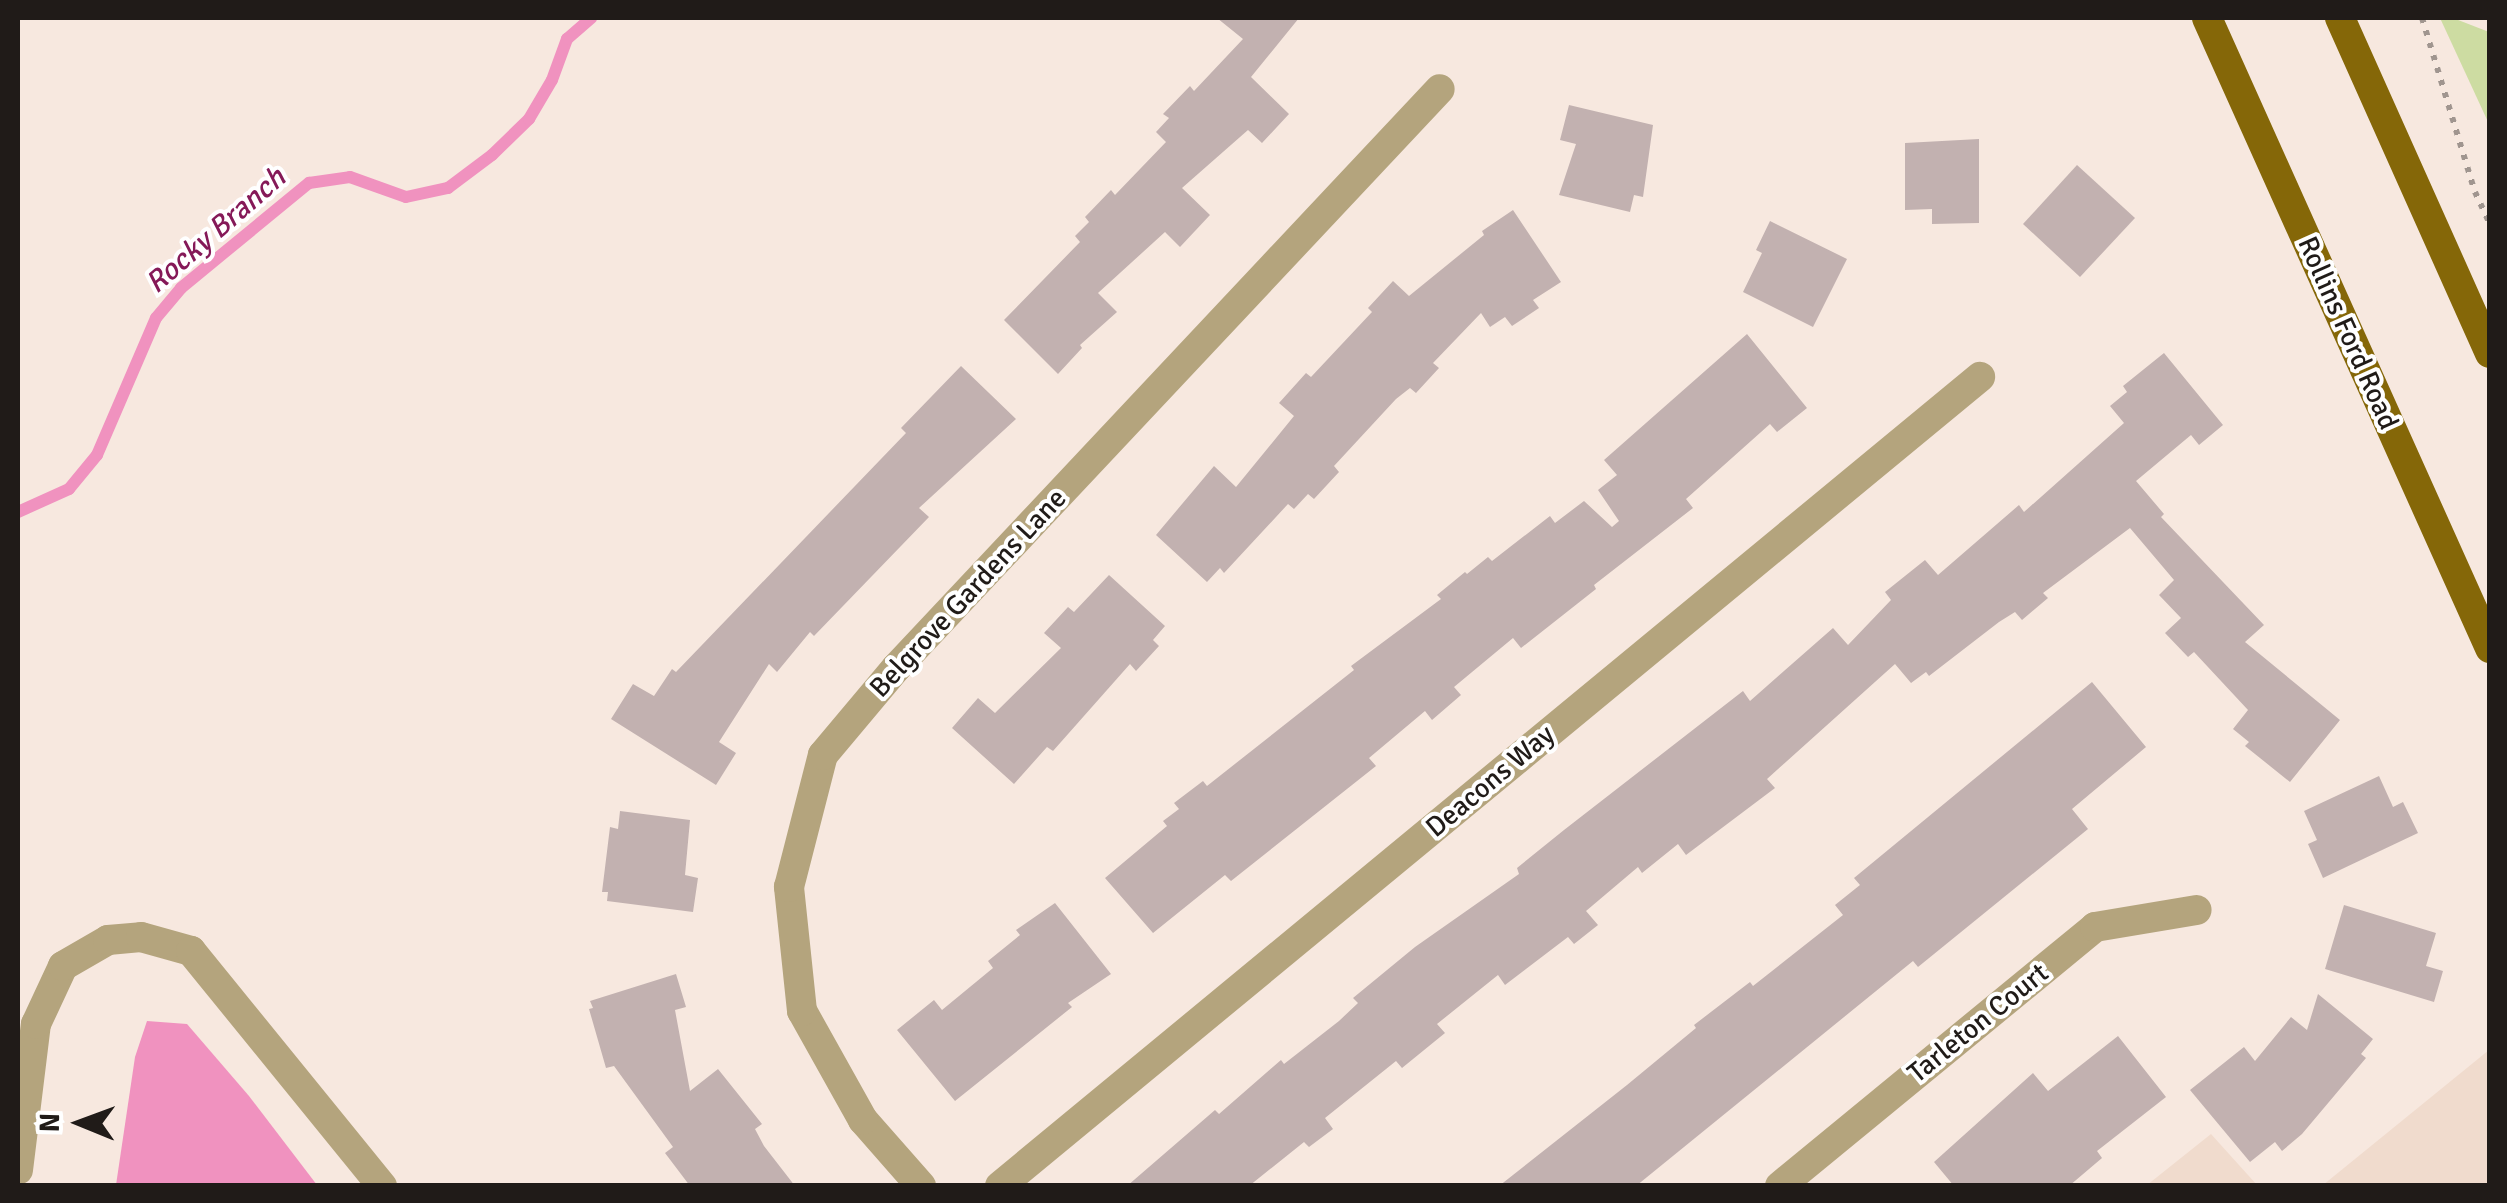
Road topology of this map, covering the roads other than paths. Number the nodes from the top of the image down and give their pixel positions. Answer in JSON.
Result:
{"nodes":[{"id":1,"x":2208,"y":18,"type":"edge"},
{"id":2,"x":2340,"y":18,"type":"edge"},
{"id":3,"x":1440,"y":89,"type":"dead end"},
{"id":4,"x":2490,"y":353,"type":"edge"},
{"id":5,"x":1980,"y":377,"type":"dead end"},
{"id":6,"x":2490,"y":648,"type":"edge"},
{"id":7,"x":2197,"y":910,"type":"dead end"},
{"id":8,"x":18,"y":1170,"type":"edge"},
{"id":9,"x":382,"y":1186,"type":"edge"},
{"id":10,"x":921,"y":1186,"type":"edge"},
{"id":11,"x":1000,"y":1186,"type":"edge"},
{"id":12,"x":1780,"y":1186,"type":"edge"}],
"edges":[{"from":1,"to":6,"type":"main road","name":"Rollins Ford Road"},
{"from":2,"to":4,"type":"main road"},
{"from":3,"to":10,"type":"street","name":"Belgrove Gardens Lane"},
{"from":5,"to":11,"type":"street","name":"Deacons Way"},
{"from":7,"to":12,"type":"street","name":"Tarleton Court"},
{"from":8,"to":9,"type":"street"}]}
